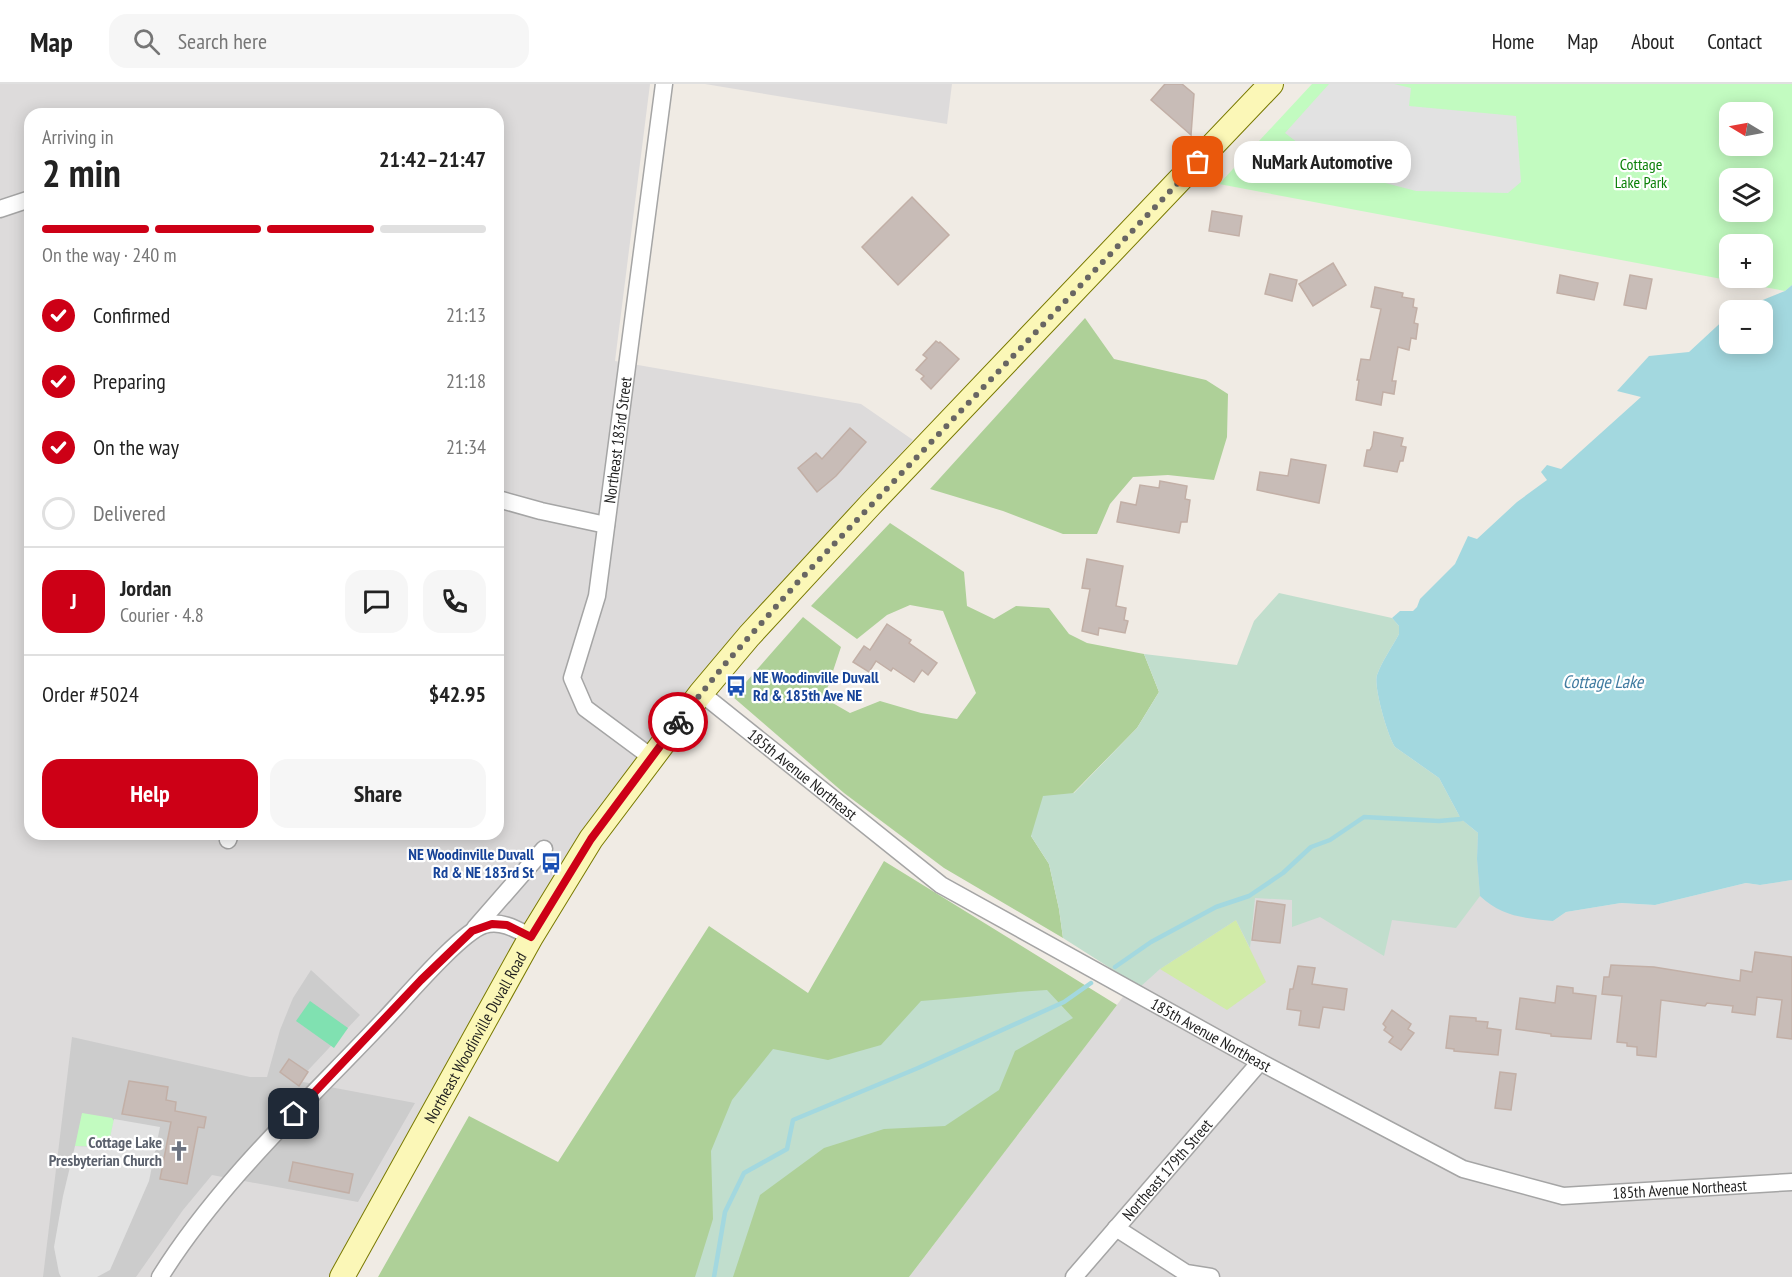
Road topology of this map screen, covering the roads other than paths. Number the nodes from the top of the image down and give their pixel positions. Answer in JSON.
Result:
{"nodes":[{"id":1,"x":664,"y":84,"type":"edge"},
{"id":2,"x":1271,"y":84,"type":"edge"},
{"id":3,"x":24,"y":201,"type":"edge"},
{"id":4,"x":0,"y":209,"type":"edge"},
{"id":5,"x":504,"y":501,"type":"edge"},
{"id":6,"x":606,"y":525,"type":"junction"},
{"id":7,"x":701,"y":693,"type":"junction"},
{"id":8,"x":651,"y":757,"type":"junction"},
{"id":9,"x":544,"y":849,"type":"dead end"},
{"id":10,"x":472,"y":931,"type":"junction"},
{"id":11,"x":531,"y":937,"type":"junction"},
{"id":12,"x":1260,"y":1062,"type":"junction"},
{"id":13,"x":1792,"y":1182,"type":"edge"},
{"id":14,"x":1116,"y":1228,"type":"junction"},
{"id":15,"x":160,"y":1277,"type":"edge"},
{"id":16,"x":342,"y":1277,"type":"edge"},
{"id":17,"x":1074,"y":1277,"type":"edge"},
{"id":18,"x":1210,"y":1277,"type":"edge"}],
"edges":[{"from":1,"to":6,"type":"street","name":"Northeast 183rd Street"},
{"from":2,"to":7,"type":"main road","name":"Northeast Woodinville Duvall Road"},
{"from":3,"to":4,"type":"street"},
{"from":5,"to":6,"type":"street"},
{"from":6,"to":8,"type":"street","name":"Northeast 183rd Street"},
{"from":7,"to":8,"type":"main road","name":"Northeast Woodinville Duvall Road"},
{"from":7,"to":12,"type":"street","name":"185th Avenue Northeast"},
{"from":8,"to":11,"type":"main road","name":"Northeast Woodinville Duvall Road"},
{"from":9,"to":10,"type":"street"},
{"from":10,"to":11,"type":"street"},
{"from":10,"to":15,"type":"street"},
{"from":11,"to":16,"type":"main road","name":"Northeast Woodinville Duvall Road"},
{"from":12,"to":13,"type":"street","name":"185th Avenue Northeast"},
{"from":12,"to":14,"type":"street","name":"Northeast 179th Street"},
{"from":14,"to":17,"type":"street","name":"Northeast 179th Street"},
{"from":14,"to":18,"type":"street"}]}
